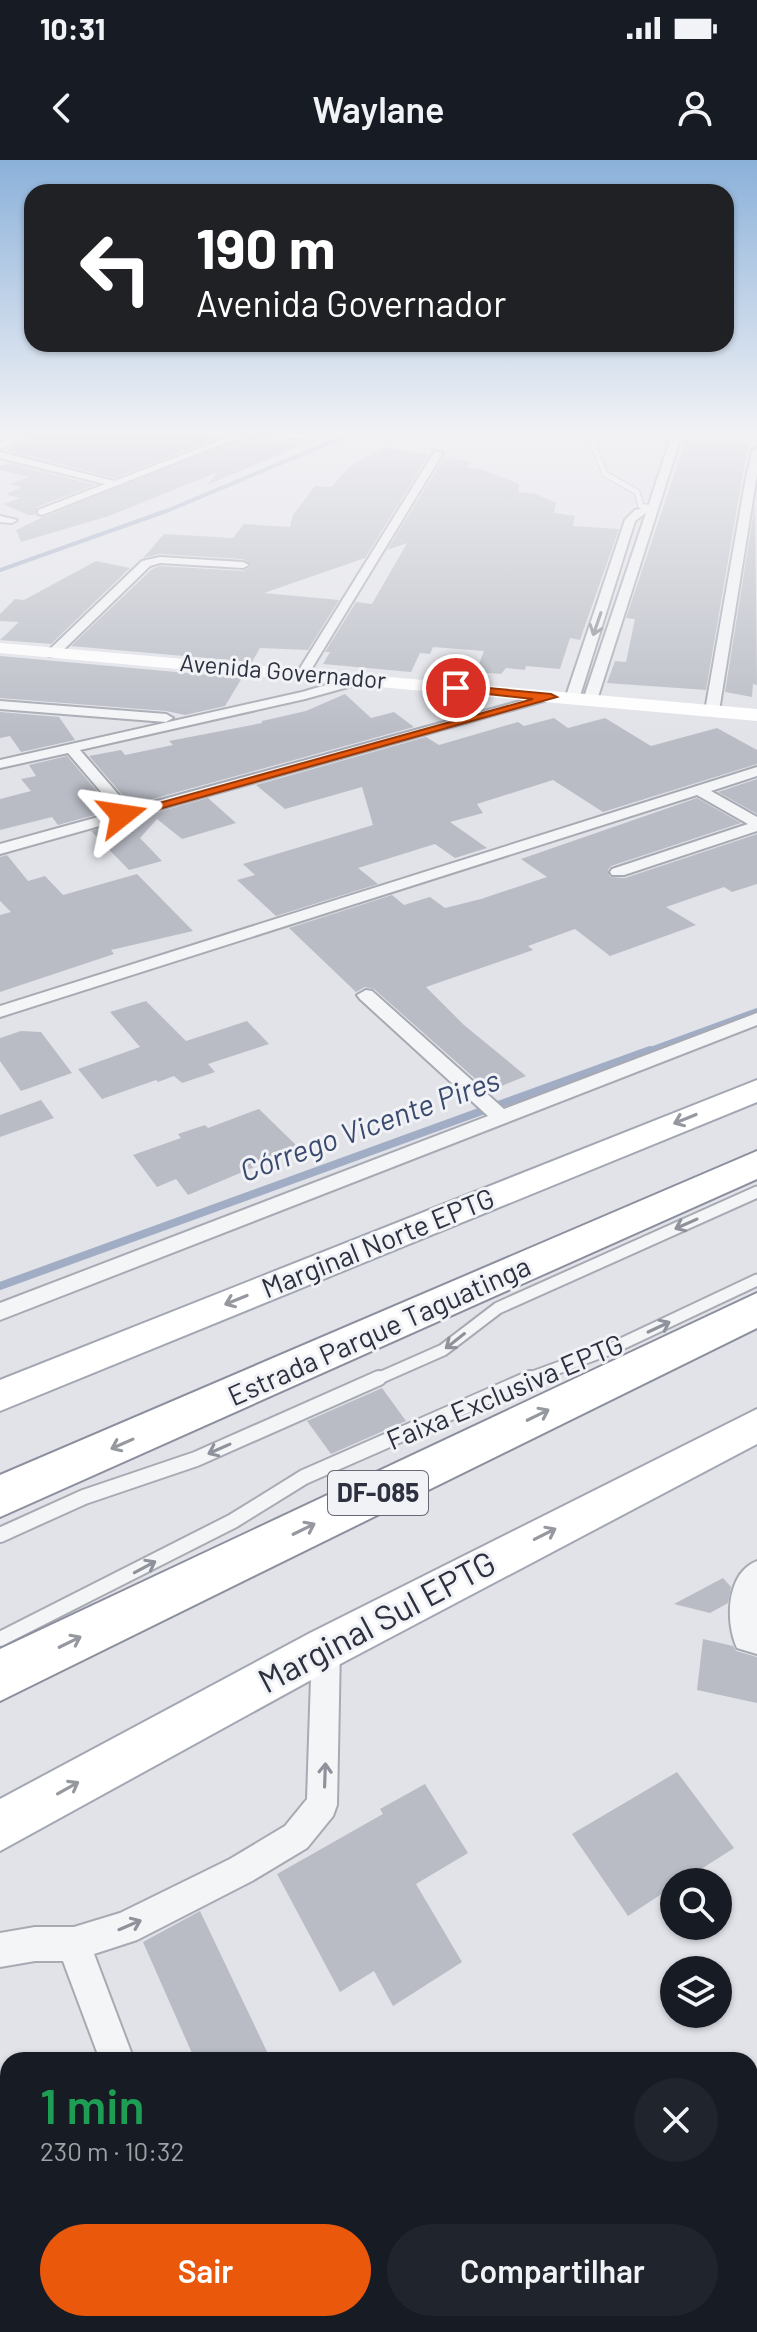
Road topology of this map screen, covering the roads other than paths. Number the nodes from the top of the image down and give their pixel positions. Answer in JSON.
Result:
{"nodes":[{"id":1,"x":387,"y":535,"type":"edge"},
{"id":2,"x":626,"y":535,"type":"edge"},
{"id":3,"x":641,"y":535,"type":"edge"},
{"id":4,"x":741,"y":535,"type":"edge"},
{"id":5,"x":243,"y":565,"type":"dead end"},
{"id":6,"x":0,"y":648,"type":"edge"},
{"id":7,"x":53,"y":653,"type":"junction"},
{"id":8,"x":303,"y":673,"type":"junction"},
{"id":9,"x":361,"y":679,"type":"junction"},
{"id":10,"x":551,"y":697,"type":"junction"},
{"id":11,"x":581,"y":700,"type":"junction"},
{"id":12,"x":0,"y":705,"type":"edge"},
{"id":13,"x":712,"y":711,"type":"junction"},
{"id":14,"x":757,"y":715,"type":"edge"},
{"id":15,"x":187,"y":720,"type":"junction"},
{"id":16,"x":70,"y":747,"type":"junction"},
{"id":17,"x":0,"y":764,"type":"edge"},
{"id":18,"x":757,"y":771,"type":"edge"},
{"id":19,"x":699,"y":790,"type":"junction"},
{"id":20,"x":119,"y":804,"type":"dead end"},
{"id":21,"x":757,"y":824,"type":"edge"},
{"id":22,"x":0,"y":849,"type":"edge"},
{"id":23,"x":618,"y":872,"type":"dead end"},
{"id":24,"x":366,"y":995,"type":"dead end"},
{"id":25,"x":0,"y":1012,"type":"edge"},
{"id":26,"x":757,"y":1019,"type":"edge"},
{"id":27,"x":757,"y":1090,"type":"edge"},
{"id":28,"x":502,"y":1118,"type":"junction"},
{"id":29,"x":757,"y":1164,"type":"edge"},
{"id":30,"x":757,"y":1192,"type":"edge"},
{"id":31,"x":757,"y":1280,"type":"edge"},
{"id":32,"x":757,"y":1309,"type":"edge"},
{"id":33,"x":0,"y":1312,"type":"edge"},
{"id":34,"x":0,"y":1396,"type":"edge"},
{"id":35,"x":757,"y":1425,"type":"edge"},
{"id":36,"x":0,"y":1497,"type":"edge"},
{"id":37,"x":0,"y":1535,"type":"edge"},
{"id":38,"x":757,"y":1573,"type":"edge"},
{"id":39,"x":0,"y":1639,"type":"edge"},
{"id":40,"x":757,"y":1641,"type":"edge"},
{"id":41,"x":326,"y":1648,"type":"junction"},
{"id":42,"x":0,"y":1676,"type":"edge"},
{"id":43,"x":0,"y":1826,"type":"edge"},
{"id":44,"x":74,"y":1944,"type":"junction"},
{"id":45,"x":0,"y":1950,"type":"edge"},
{"id":46,"x":114,"y":2052,"type":"edge"}],
"edges":[{"from":1,"to":8,"type":"street"},
{"from":2,"to":11,"type":"street","one_way":true},
{"from":3,"to":11,"type":"street"},
{"from":4,"to":13,"type":"street"},
{"from":5,"to":7,"type":"street"},
{"from":6,"to":7,"type":"street","name":"Avenida Governador"},
{"from":7,"to":8,"type":"street","name":"Avenida Governador"},
{"from":8,"to":9,"type":"street","name":"Avenida Governador"},
{"from":9,"to":10,"type":"street","name":"Avenida Governador"},
{"from":9,"to":15,"type":"street"},
{"from":10,"to":11,"type":"street","name":"Avenida Governador"},
{"from":10,"to":22,"type":"street"},
{"from":11,"to":13,"type":"street","name":"Avenida Governador"},
{"from":12,"to":15,"type":"street"},
{"from":13,"to":14,"type":"street","name":"Avenida Governador"},
{"from":15,"to":16,"type":"street"},
{"from":16,"to":17,"type":"street"},
{"from":16,"to":20,"type":"street"},
{"from":18,"to":19,"type":"street"},
{"from":19,"to":21,"type":"street"},
{"from":19,"to":25,"type":"street"},
{"from":21,"to":23,"type":"street"},
{"from":24,"to":28,"type":"street"},
{"from":26,"to":28,"type":"street"},
{"from":27,"to":34,"type":"main road","name":"Marginal Norte EPTG","one_way":true},
{"from":28,"to":33,"type":"street"},
{"from":29,"to":36,"type":"highway","name":"Estrada Parque Taguatinga","one_way":true},
{"from":30,"to":37,"type":"lane","one_way":true},
{"from":39,"to":31,"type":"lane","name":"Faixa Exclusiva EPTG","one_way":true},
{"from":42,"to":32,"type":"highway","number":"DF-085","one_way":true},
{"from":41,"to":35,"type":"main road","name":"Marginal Sul EPTG","one_way":true},
{"from":38,"to":40,"type":"street"},
{"from":43,"to":41,"type":"main road","name":"Marginal Sul EPTG","one_way":true},
{"from":44,"to":41,"type":"street","one_way":true},
{"from":44,"to":45,"type":"street"},
{"from":44,"to":46,"type":"street"}]}
